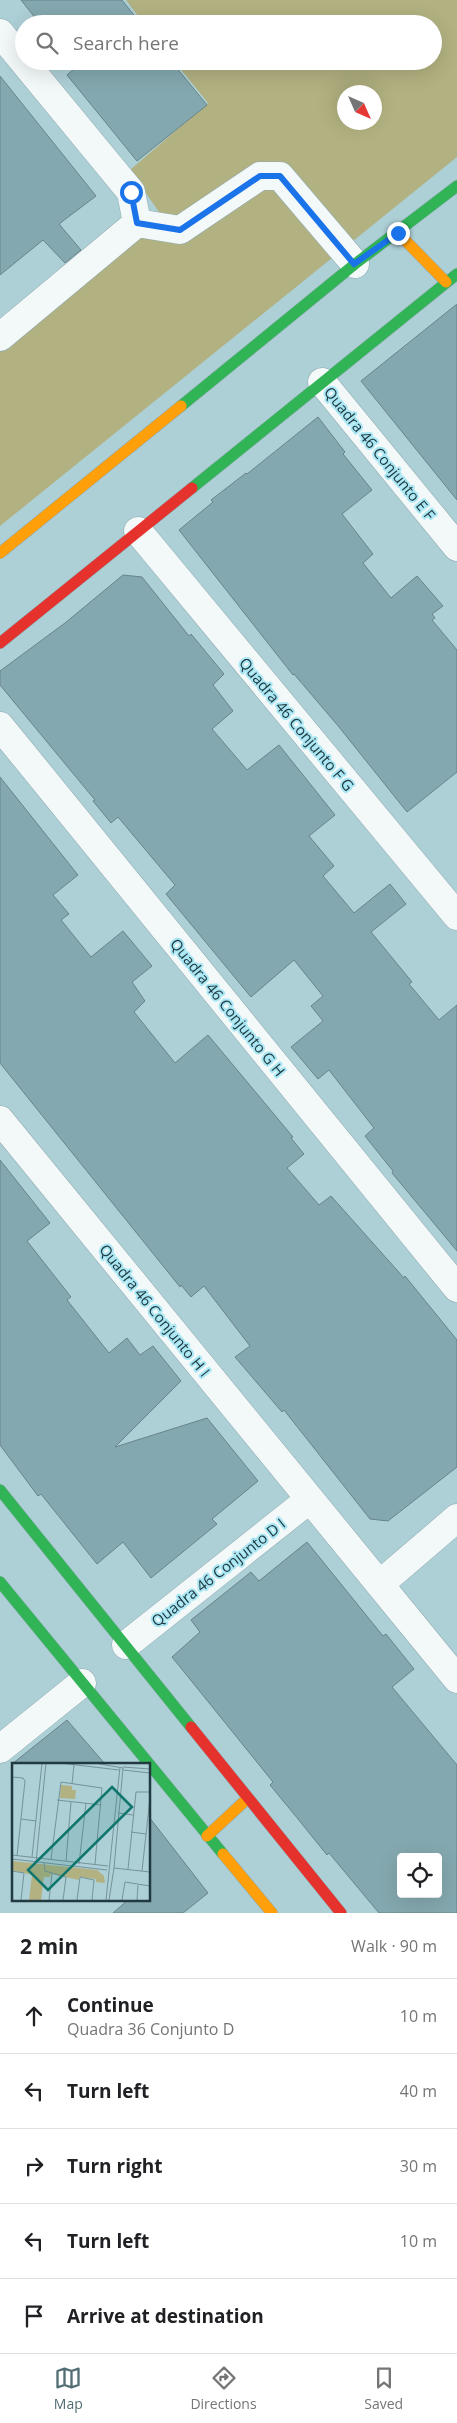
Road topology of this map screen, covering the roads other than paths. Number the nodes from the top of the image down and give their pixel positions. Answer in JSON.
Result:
{"nodes":[{"id":1,"x":0,"y":33,"type":"edge"},
{"id":2,"x":15,"y":51,"type":"edge"},
{"id":3,"x":30,"y":70,"type":"edge"},
{"id":4,"x":457,"y":186,"type":"edge"},
{"id":5,"x":137,"y":223,"type":"junction"},
{"id":6,"x":398,"y":233,"type":"junction"},
{"id":7,"x":354,"y":264,"type":"junction"},
{"id":8,"x":457,"y":274,"type":"edge"},
{"id":9,"x":446,"y":282,"type":"junction"},
{"id":10,"x":0,"y":336,"type":"edge"},
{"id":11,"x":322,"y":382,"type":"junction"},
{"id":12,"x":138,"y":532,"type":"junction"},
{"id":13,"x":457,"y":547,"type":"edge"},
{"id":14,"x":0,"y":553,"type":"edge"},
{"id":15,"x":0,"y":643,"type":"edge"},
{"id":16,"x":0,"y":726,"type":"edge"},
{"id":17,"x":457,"y":916,"type":"edge"},
{"id":18,"x":0,"y":1120,"type":"edge"},
{"id":19,"x":457,"y":1288,"type":"edge"},
{"id":20,"x":0,"y":1490,"type":"edge"},
{"id":21,"x":310,"y":1499,"type":"junction"},
{"id":22,"x":457,"y":1518,"type":"edge"},
{"id":23,"x":0,"y":1582,"type":"edge"},
{"id":24,"x":380,"y":1584,"type":"junction"},
{"id":25,"x":126,"y":1645,"type":"junction"},
{"id":26,"x":457,"y":1679,"type":"edge"},
{"id":27,"x":82,"y":1683,"type":"junction"},
{"id":28,"x":0,"y":1750,"type":"edge"},
{"id":29,"x":148,"y":1763,"type":"edge"},
{"id":30,"x":150,"y":1766,"type":"edge"},
{"id":31,"x":248,"y":1798,"type":"junction"},
{"id":32,"x":208,"y":1836,"type":"junction"},
{"id":33,"x":272,"y":1913,"type":"edge"},
{"id":34,"x":341,"y":1913,"type":"edge"}],
"edges":[{"from":1,"to":2,"type":"street"},
{"from":3,"to":5,"type":"street"},
{"from":4,"to":6,"type":"street"},
{"from":5,"to":7,"type":"street"},
{"from":5,"to":10,"type":"street"},
{"from":6,"to":7,"type":"street"},
{"from":6,"to":9,"type":"street"},
{"from":7,"to":14,"type":"street"},
{"from":8,"to":9,"type":"street"},
{"from":9,"to":11,"type":"street"},
{"from":11,"to":12,"type":"street"},
{"from":11,"to":13,"type":"street","name":"Quadra 46 Conjunto E F"},
{"from":12,"to":15,"type":"street"},
{"from":12,"to":17,"type":"street","name":"Quadra 46 Conjunto F G"},
{"from":16,"to":19,"type":"street","name":"Quadra 46 Conjunto G H"},
{"from":18,"to":21,"type":"street","name":"Quadra 46 Conjunto H I"},
{"from":20,"to":25,"type":"street"},
{"from":21,"to":24,"type":"street","name":"Quadra 46 Conjunto H I"},
{"from":21,"to":25,"type":"street","name":"Quadra 46 Conjunto D I"},
{"from":22,"to":24,"type":"street"},
{"from":23,"to":27,"type":"street"},
{"from":24,"to":26,"type":"street","name":"Quadra 46 Conjunto H I"},
{"from":25,"to":31,"type":"street"},
{"from":27,"to":28,"type":"street"},
{"from":27,"to":29,"type":"street"},
{"from":30,"to":32,"type":"street"},
{"from":31,"to":32,"type":"street"},
{"from":31,"to":34,"type":"street"},
{"from":32,"to":33,"type":"street"}]}
